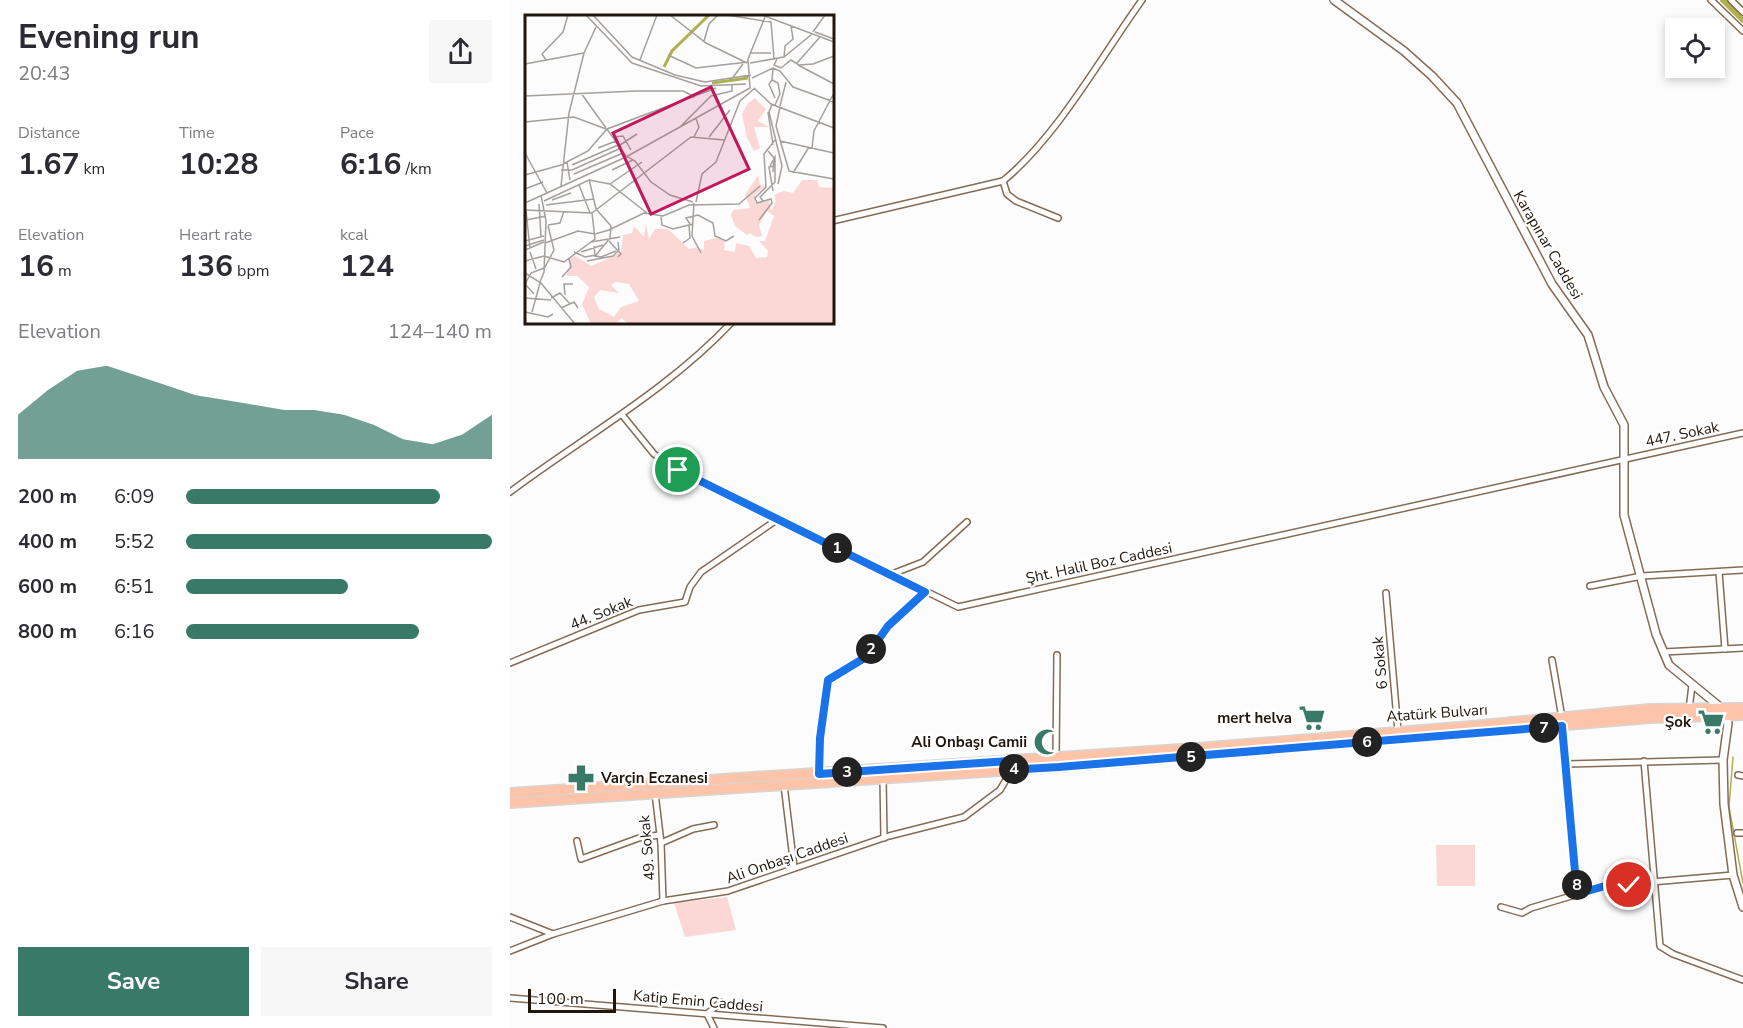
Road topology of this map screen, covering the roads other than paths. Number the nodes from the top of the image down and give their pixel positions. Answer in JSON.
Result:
{"nodes":[{"id":1,"x":1142,"y":0,"type":"edge"},
{"id":2,"x":1334,"y":0,"type":"edge"},
{"id":3,"x":1711,"y":0,"type":"edge"},
{"id":4,"x":1731,"y":0,"type":"edge"},
{"id":5,"x":1743,"y":12,"type":"edge"},
{"id":6,"x":1743,"y":31,"type":"edge"},
{"id":7,"x":1003,"y":180,"type":"junction"},
{"id":8,"x":1058,"y":219,"type":"dead end"},
{"id":9,"x":834,"y":221,"type":"edge"},
{"id":10,"x":730,"y":324,"type":"edge"},
{"id":11,"x":623,"y":416,"type":"junction"},
{"id":12,"x":1743,"y":433,"type":"edge"},
{"id":13,"x":1626,"y":459,"type":"junction"},
{"id":14,"x":510,"y":492,"type":"edge"},
{"id":15,"x":778,"y":519,"type":"junction"},
{"id":16,"x":967,"y":522,"type":"dead end"},
{"id":17,"x":1743,"y":570,"type":"edge"},
{"id":18,"x":1719,"y":572,"type":"junction"},
{"id":19,"x":892,"y":574,"type":"junction"},
{"id":20,"x":1642,"y":576,"type":"junction"},
{"id":21,"x":1590,"y":586,"type":"dead end"},
{"id":22,"x":925,"y":592,"type":"junction"},
{"id":23,"x":1386,"y":593,"type":"dead end"},
{"id":24,"x":1743,"y":648,"type":"edge"},
{"id":25,"x":1725,"y":649,"type":"junction"},
{"id":26,"x":1663,"y":652,"type":"junction"},
{"id":27,"x":1057,"y":656,"type":"dead end"},
{"id":28,"x":1552,"y":660,"type":"dead end"},
{"id":29,"x":510,"y":663,"type":"edge"},
{"id":30,"x":1692,"y":684,"type":"junction"},
{"id":31,"x":1743,"y":708,"type":"edge"},
{"id":32,"x":1722,"y":711,"type":"junction"},
{"id":33,"x":1689,"y":712,"type":"junction"},
{"id":34,"x":1743,"y":715,"type":"edge"},
{"id":35,"x":1562,"y":722,"type":"junction"},
{"id":36,"x":1398,"y":731,"type":"junction"},
{"id":37,"x":1056,"y":758,"type":"junction"},
{"id":38,"x":1723,"y":760,"type":"junction"},
{"id":39,"x":1644,"y":761,"type":"junction"},
{"id":40,"x":1567,"y":764,"type":"junction"},
{"id":41,"x":1008,"y":766,"type":"junction"},
{"id":42,"x":819,"y":774,"type":"junction"},
{"id":43,"x":883,"y":778,"type":"junction"},
{"id":44,"x":784,"y":786,"type":"junction"},
{"id":45,"x":510,"y":793,"type":"edge"},
{"id":46,"x":655,"y":793,"type":"junction"},
{"id":47,"x":510,"y":803,"type":"edge"},
{"id":48,"x":714,"y":825,"type":"dead end"},
{"id":49,"x":659,"y":835,"type":"junction"},
{"id":50,"x":884,"y":838,"type":"junction"},
{"id":51,"x":577,"y":841,"type":"dead end"},
{"id":52,"x":661,"y":843,"type":"junction"},
{"id":53,"x":795,"y":867,"type":"junction"},
{"id":54,"x":1732,"y":875,"type":"junction"},
{"id":55,"x":1653,"y":880,"type":"junction"},
{"id":56,"x":1577,"y":894,"type":"junction"},
{"id":57,"x":663,"y":901,"type":"junction"},
{"id":58,"x":1501,"y":907,"type":"dead end"},
{"id":59,"x":1743,"y":907,"type":"edge"},
{"id":60,"x":510,"y":917,"type":"edge"},
{"id":61,"x":553,"y":934,"type":"junction"},
{"id":62,"x":510,"y":951,"type":"edge"},
{"id":63,"x":1743,"y":980,"type":"edge"},
{"id":64,"x":510,"y":998,"type":"edge"},
{"id":65,"x":721,"y":1002,"type":"dead end"},
{"id":66,"x":707,"y":1014,"type":"junction"},
{"id":67,"x":714,"y":1028,"type":"edge"},
{"id":68,"x":883,"y":1028,"type":"edge"}],
"edges":[{"from":1,"to":7,"type":"street"},
{"from":2,"to":13,"type":"street","name":"Karapınar Caddesi"},
{"from":3,"to":6,"type":"street"},
{"from":4,"to":5,"type":"street"},
{"from":7,"to":8,"type":"street"},
{"from":7,"to":9,"type":"street"},
{"from":10,"to":11,"type":"street"},
{"from":11,"to":14,"type":"street"},
{"from":11,"to":15,"type":"street","name":"Şht. Halil Boz Caddesi"},
{"from":12,"to":13,"type":"street","name":"447. Sokak"},
{"from":13,"to":20,"type":"street","name":"Karapınar Caddesi"},
{"from":13,"to":22,"type":"street","name":"Şht. Halil Boz Caddesi"},
{"from":15,"to":19,"type":"street","name":"Şht. Halil Boz Caddesi"},
{"from":15,"to":29,"type":"street","name":"44. Sokak"},
{"from":16,"to":19,"type":"street"},
{"from":17,"to":18,"type":"street"},
{"from":18,"to":20,"type":"street"},
{"from":18,"to":25,"type":"street"},
{"from":19,"to":22,"type":"street","name":"Şht. Halil Boz Caddesi"},
{"from":20,"to":21,"type":"street"},
{"from":20,"to":26,"type":"street","name":"Karapınar Caddesi"},
{"from":22,"to":42,"type":"street"},
{"from":23,"to":36,"type":"street","name":"6 Sokak"},
{"from":24,"to":25,"type":"street"},
{"from":25,"to":26,"type":"street"},
{"from":26,"to":30,"type":"street","name":"Karapınar Caddesi"},
{"from":27,"to":37,"type":"street"},
{"from":28,"to":35,"type":"street"},
{"from":30,"to":32,"type":"street","name":"Karapınar Caddesi"},
{"from":30,"to":33,"type":"street"},
{"from":31,"to":32,"type":"main road"},
{"from":32,"to":33,"type":"main road","name":"Atatürk Bulvarı"},
{"from":32,"to":34,"type":"main road"},
{"from":32,"to":38,"type":"street"},
{"from":33,"to":35,"type":"main road","name":"Atatürk Bulvarı"},
{"from":35,"to":36,"type":"main road","name":"Atatürk Bulvarı"},
{"from":35,"to":40,"type":"street"},
{"from":35,"to":41,"type":"main road","name":"Atatürk Bulvarı"},
{"from":36,"to":37,"type":"main road","name":"Atatürk Bulvarı"},
{"from":37,"to":41,"type":"main road","name":"Atatürk Bulvarı"},
{"from":38,"to":39,"type":"street"},
{"from":38,"to":54,"type":"street"},
{"from":39,"to":40,"type":"street"},
{"from":39,"to":55,"type":"street"},
{"from":40,"to":56,"type":"street"},
{"from":41,"to":42,"type":"main road","name":"Atatürk Bulvarı"},
{"from":41,"to":43,"type":"main road","name":"Atatürk Bulvarı"},
{"from":41,"to":50,"type":"street","name":"Ali Onbaşı Caddesi"},
{"from":42,"to":45,"type":"main road","name":"Atatürk Bulvarı"},
{"from":43,"to":44,"type":"main road","name":"Atatürk Bulvarı"},
{"from":43,"to":50,"type":"street"},
{"from":44,"to":46,"type":"main road","name":"Atatürk Bulvarı"},
{"from":44,"to":53,"type":"street"},
{"from":46,"to":47,"type":"main road","name":"Atatürk Bulvarı"},
{"from":46,"to":49,"type":"street","name":"49. Sokak"},
{"from":48,"to":52,"type":"street"},
{"from":49,"to":51,"type":"street"},
{"from":49,"to":52,"type":"street","name":"49. Sokak"},
{"from":50,"to":53,"type":"street","name":"Ali Onbaşı Caddesi"},
{"from":52,"to":57,"type":"street","name":"49. Sokak"},
{"from":53,"to":57,"type":"street","name":"Ali Onbaşı Caddesi"},
{"from":54,"to":55,"type":"street"},
{"from":54,"to":59,"type":"street"},
{"from":55,"to":56,"type":"street"},
{"from":55,"to":63,"type":"street"},
{"from":56,"to":58,"type":"street"},
{"from":57,"to":61,"type":"street","name":"Ali Onbaşı Caddesi"},
{"from":60,"to":61,"type":"street"},
{"from":61,"to":62,"type":"street","name":"Ali Onbaşı Caddesi"},
{"from":64,"to":66,"type":"street","name":"Katip Emin Caddesi"},
{"from":65,"to":66,"type":"street"},
{"from":66,"to":67,"type":"street"},
{"from":66,"to":68,"type":"street","name":"Katip Emin Caddesi"}]}
